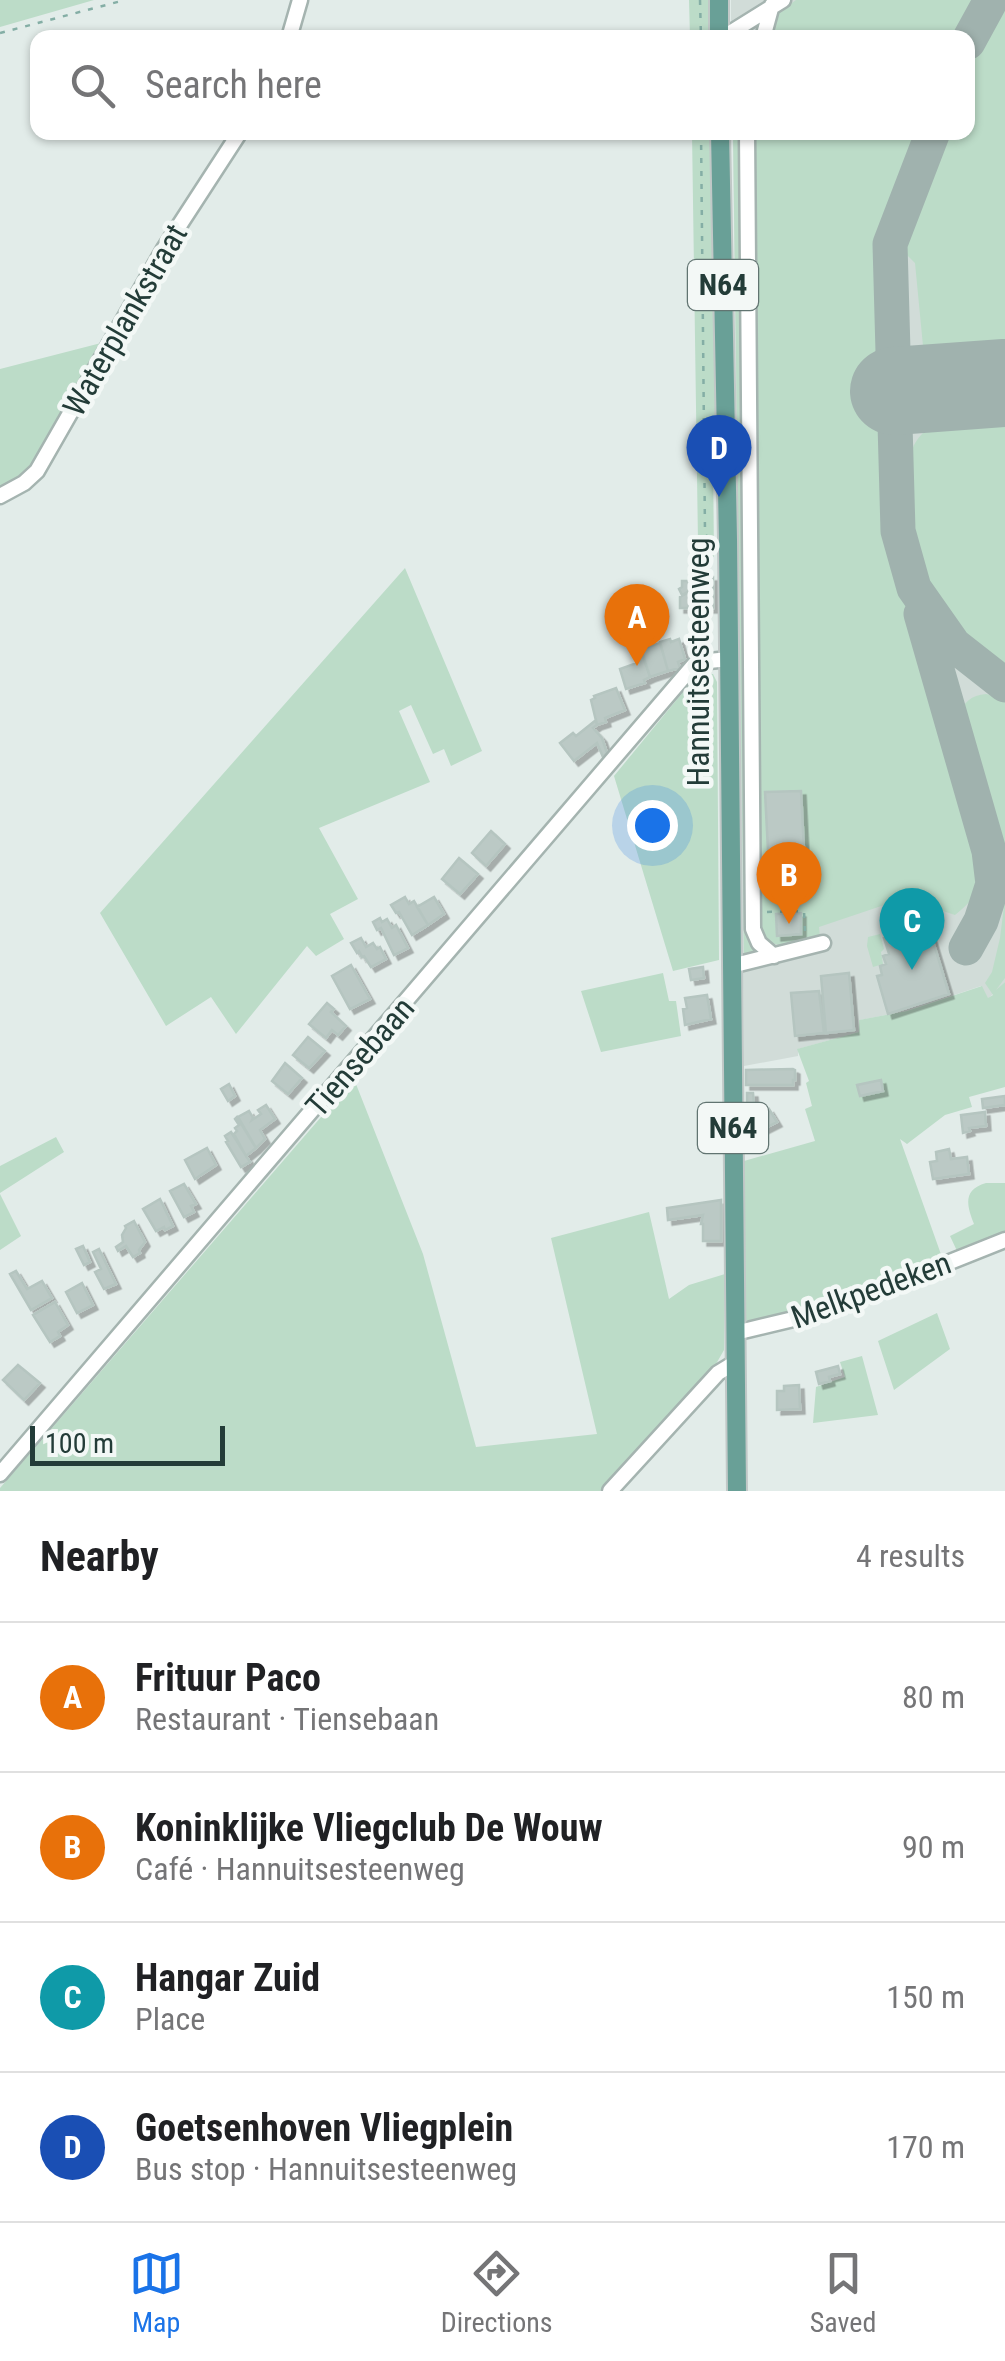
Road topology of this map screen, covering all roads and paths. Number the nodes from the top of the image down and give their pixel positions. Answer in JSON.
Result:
{"nodes":[{"id":1,"x":125,"y":0,"type":"edge"},
{"id":2,"x":300,"y":0,"type":"edge"},
{"id":3,"x":700,"y":0,"type":"edge"},
{"id":4,"x":719,"y":0,"type":"edge"},
{"id":5,"x":776,"y":2,"type":"edge"},
{"id":6,"x":291,"y":30,"type":"edge"},
{"id":7,"x":700,"y":30,"type":"edge"},
{"id":8,"x":720,"y":30,"type":"edge"},
{"id":9,"x":732,"y":30,"type":"edge"},
{"id":10,"x":765,"y":30,"type":"edge"},
{"id":11,"x":0,"y":33,"type":"edge"},
{"id":12,"x":235,"y":140,"type":"edge"},
{"id":13,"x":701,"y":140,"type":"edge"},
{"id":14,"x":720,"y":140,"type":"edge"},
{"id":15,"x":747,"y":140,"type":"edge"},
{"id":16,"x":0,"y":496,"type":"edge"},
{"id":17,"x":716,"y":554,"type":"dead end"},
{"id":18,"x":730,"y":659,"type":"junction"},
{"id":19,"x":753,"y":912,"type":"junction"},
{"id":20,"x":823,"y":943,"type":"dead end"},
{"id":21,"x":806,"y":948,"type":"junction"},
{"id":22,"x":774,"y":956,"type":"junction"},
{"id":23,"x":731,"y":966,"type":"junction"},
{"id":24,"x":1005,"y":1240,"type":"edge"},
{"id":25,"x":735,"y":1333,"type":"junction"},
{"id":26,"x":736,"y":1362,"type":"junction"},
{"id":27,"x":0,"y":1474,"type":"edge"},
{"id":28,"x":610,"y":1491,"type":"edge"},
{"id":29,"x":737,"y":1491,"type":"edge"}],
"edges":[{"from":1,"to":11,"type":"path"},
{"from":2,"to":6,"type":"street"},
{"from":3,"to":7,"type":"path"},
{"from":4,"to":8,"type":"main road"},
{"from":5,"to":9,"type":"street"},
{"from":5,"to":10,"type":"street"},
{"from":12,"to":16,"type":"street","name":"Waterplankstraat"},
{"from":13,"to":17,"type":"path","name":"Hannuitsesteenweg"},
{"from":14,"to":18,"type":"main road","name":"Hannuitsesteenweg","number":"N64"},
{"from":15,"to":19,"type":"street"},
{"from":18,"to":23,"type":"main road","name":"Hannuitsesteenweg","number":"N64"},
{"from":18,"to":27,"type":"street","name":"Tiensebaan"},
{"from":19,"to":21,"type":"path"},
{"from":19,"to":22,"type":"street"},
{"from":20,"to":21,"type":"street"},
{"from":21,"to":22,"type":"street"},
{"from":22,"to":23,"type":"street"},
{"from":23,"to":25,"type":"main road","name":"Hannuitsesteenweg","number":"N64"},
{"from":24,"to":25,"type":"street","name":"Melkpedeken"},
{"from":25,"to":26,"type":"main road","name":"Hannuitsesteenweg","number":"N64"},
{"from":26,"to":28,"type":"street"},
{"from":26,"to":29,"type":"main road","name":"Hannuitsesteenweg","number":"N64"}]}
